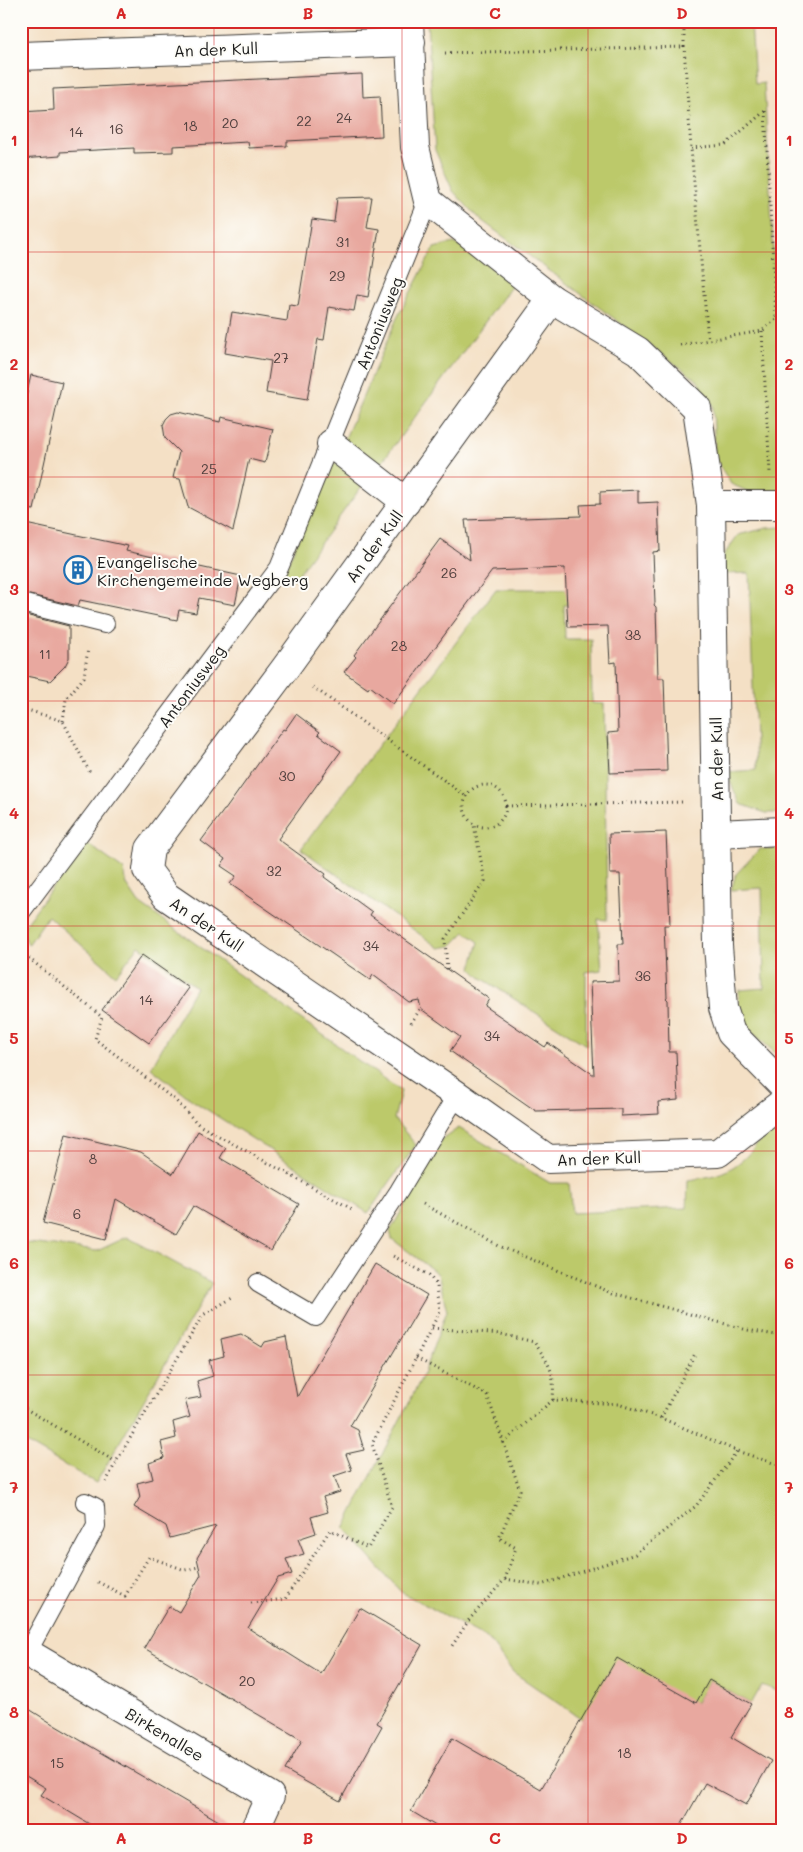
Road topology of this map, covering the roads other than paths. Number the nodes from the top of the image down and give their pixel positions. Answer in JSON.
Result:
{"nodes":[{"id":1,"x":410,"y":39,"type":"edge"},
{"id":2,"x":21,"y":56,"type":"edge"},
{"id":3,"x":428,"y":202,"type":"junction"},
{"id":4,"x":552,"y":299,"type":"junction"},
{"id":5,"x":331,"y":444,"type":"junction"},
{"id":6,"x":406,"y":502,"type":"junction"},
{"id":7,"x":711,"y":505,"type":"junction"},
{"id":8,"x":777,"y":505,"type":"edge"},
{"id":9,"x":21,"y":603,"type":"edge"},
{"id":10,"x":99,"y":623,"type":"road end"},
{"id":11,"x":782,"y":832,"type":"edge"},
{"id":12,"x":717,"y":834,"type":"junction"},
{"id":13,"x":21,"y":912,"type":"edge"},
{"id":14,"x":782,"y":1085,"type":"edge"},
{"id":15,"x":457,"y":1095,"type":"junction"},
{"id":16,"x":782,"y":1103,"type":"edge"},
{"id":17,"x":258,"y":1283,"type":"road end"},
{"id":18,"x":90,"y":1504,"type":"road end"},
{"id":19,"x":24,"y":1651,"type":"edge"},
{"id":20,"x":254,"y":1831,"type":"edge"}],
"edges":[{"from":1,"to":2,"type":"street","name":"An der Kull"},
{"from":1,"to":3,"type":"street"},
{"from":3,"to":4,"type":"street","name":"An der Kull"},
{"from":3,"to":5,"type":"lane","name":"Antoniusweg"},
{"from":4,"to":6,"type":"street","name":"An der Kull"},
{"from":4,"to":7,"type":"street","name":"An der Kull"},
{"from":5,"to":6,"type":"street"},
{"from":5,"to":13,"type":"lane","name":"Antoniusweg"},
{"from":6,"to":15,"type":"street","name":"An der Kull"},
{"from":7,"to":8,"type":"street"},
{"from":7,"to":12,"type":"street","name":"An der Kull"},
{"from":9,"to":10,"type":"lane"},
{"from":11,"to":12,"type":"street"},
{"from":12,"to":14,"type":"street","name":"An der Kull"},
{"from":15,"to":16,"type":"street","name":"An der Kull"},
{"from":15,"to":17,"type":"lane"},
{"from":18,"to":19,"type":"lane","name":"Birkenallee"},
{"from":19,"to":20,"type":"street","name":"Birkenallee"}]}
